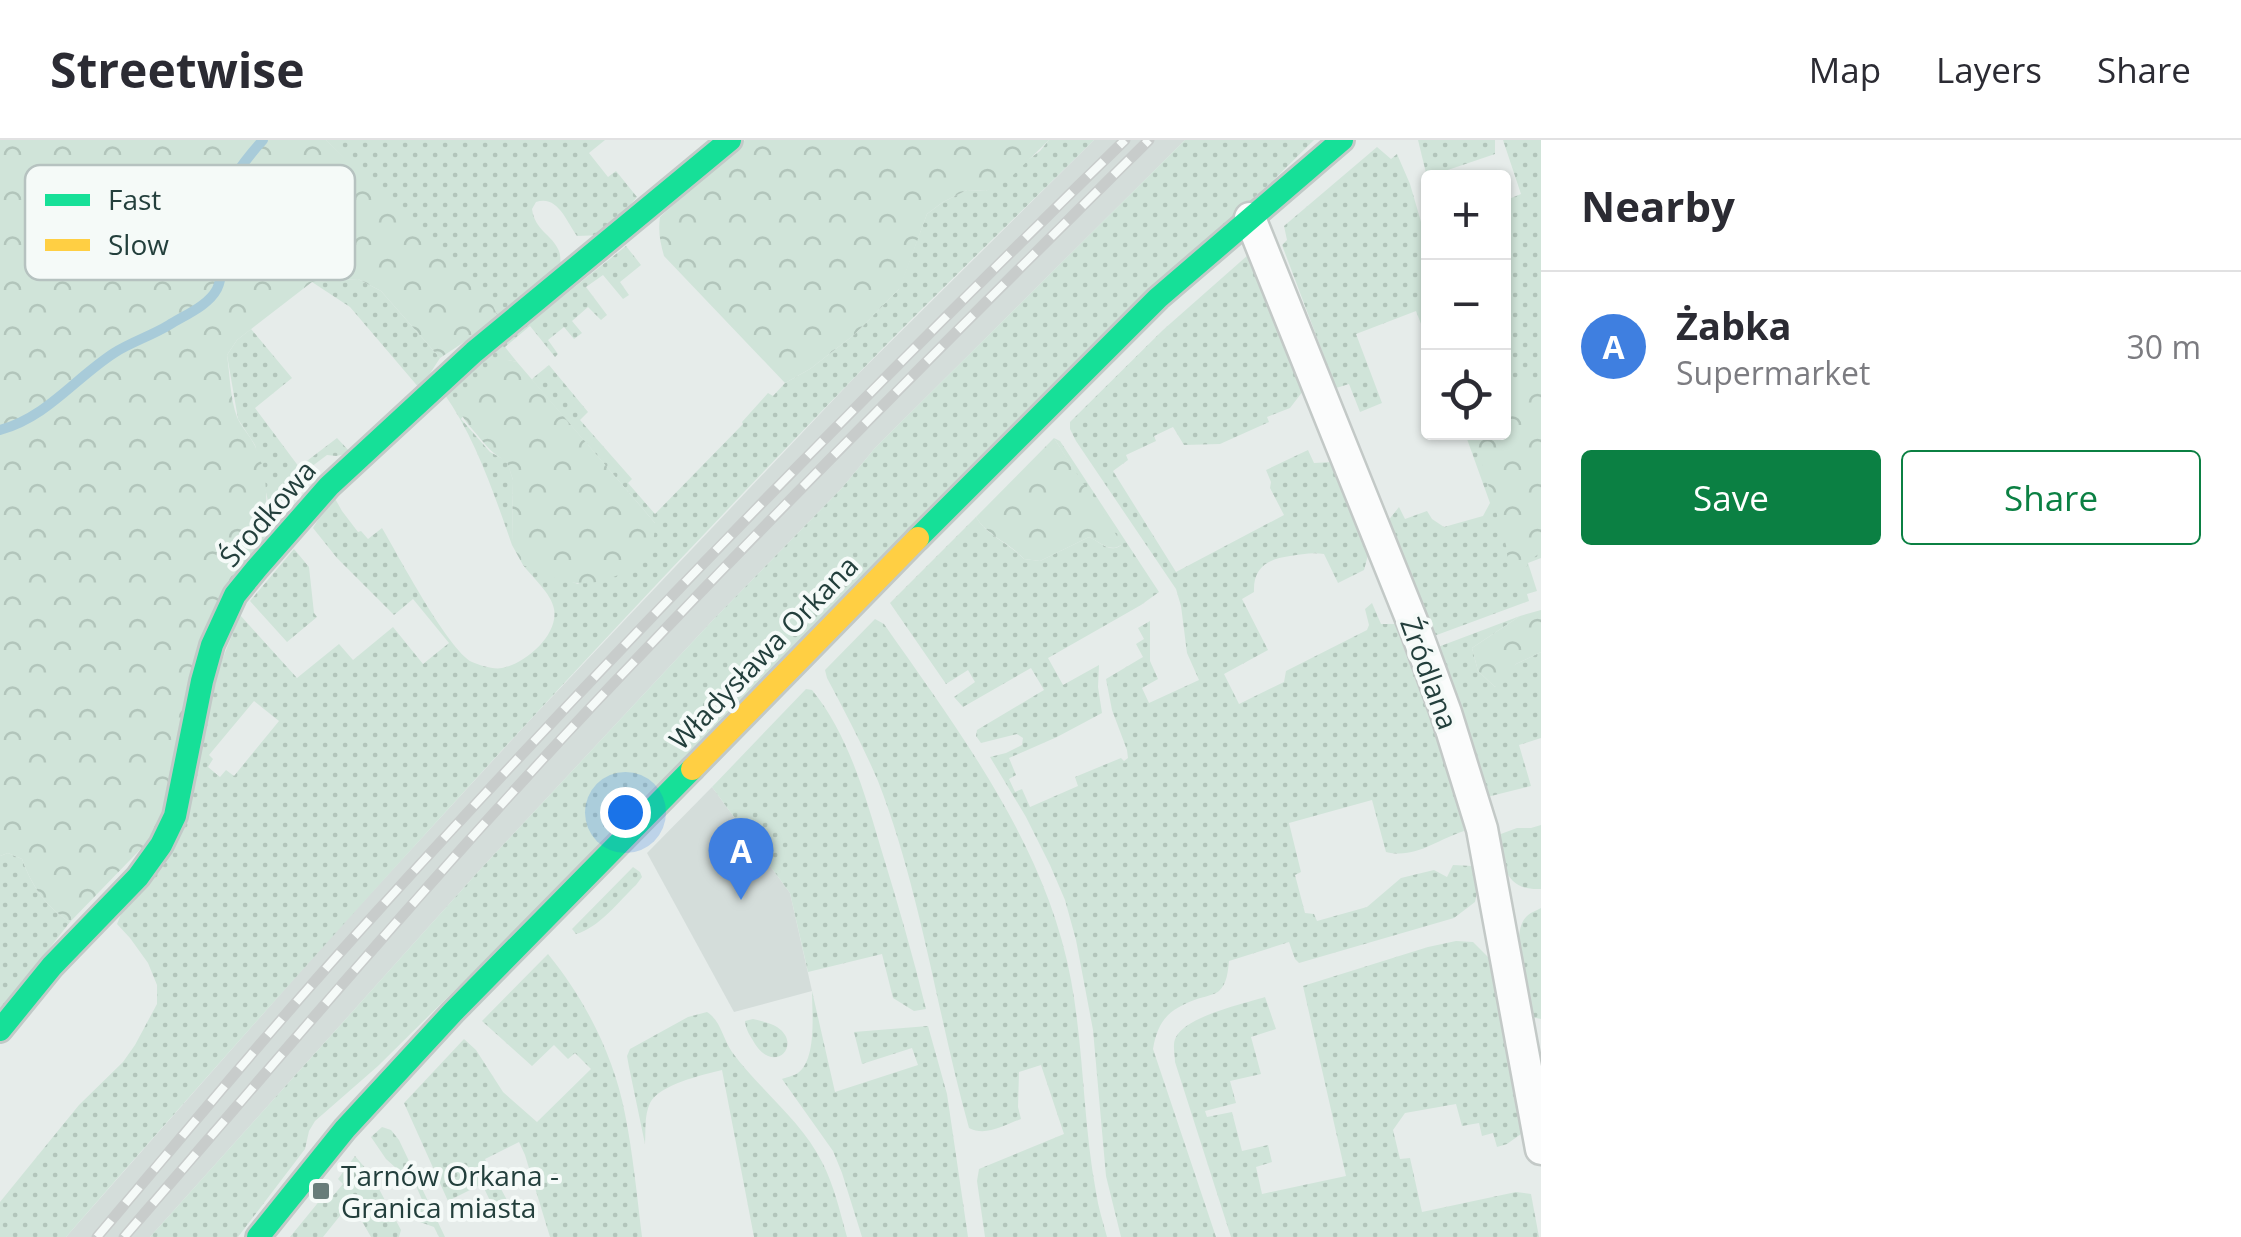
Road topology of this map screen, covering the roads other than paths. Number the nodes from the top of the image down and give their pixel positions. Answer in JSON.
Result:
{"nodes":[{"id":1,"x":730,"y":140,"type":"edge"},
{"id":2,"x":1342,"y":140,"type":"edge"},
{"id":3,"x":1250,"y":218,"type":"junction"},
{"id":4,"x":0,"y":1030,"type":"edge"},
{"id":5,"x":1541,"y":1149,"type":"edge"},
{"id":6,"x":258,"y":1237,"type":"edge"}],
"edges":[{"from":1,"to":4,"type":"street","name":"Środkowa"},
{"from":2,"to":3,"type":"street","name":"Władysława Orkana"},
{"from":3,"to":5,"type":"street","name":"Źródlana"},
{"from":3,"to":6,"type":"street","name":"Władysława Orkana"}]}
